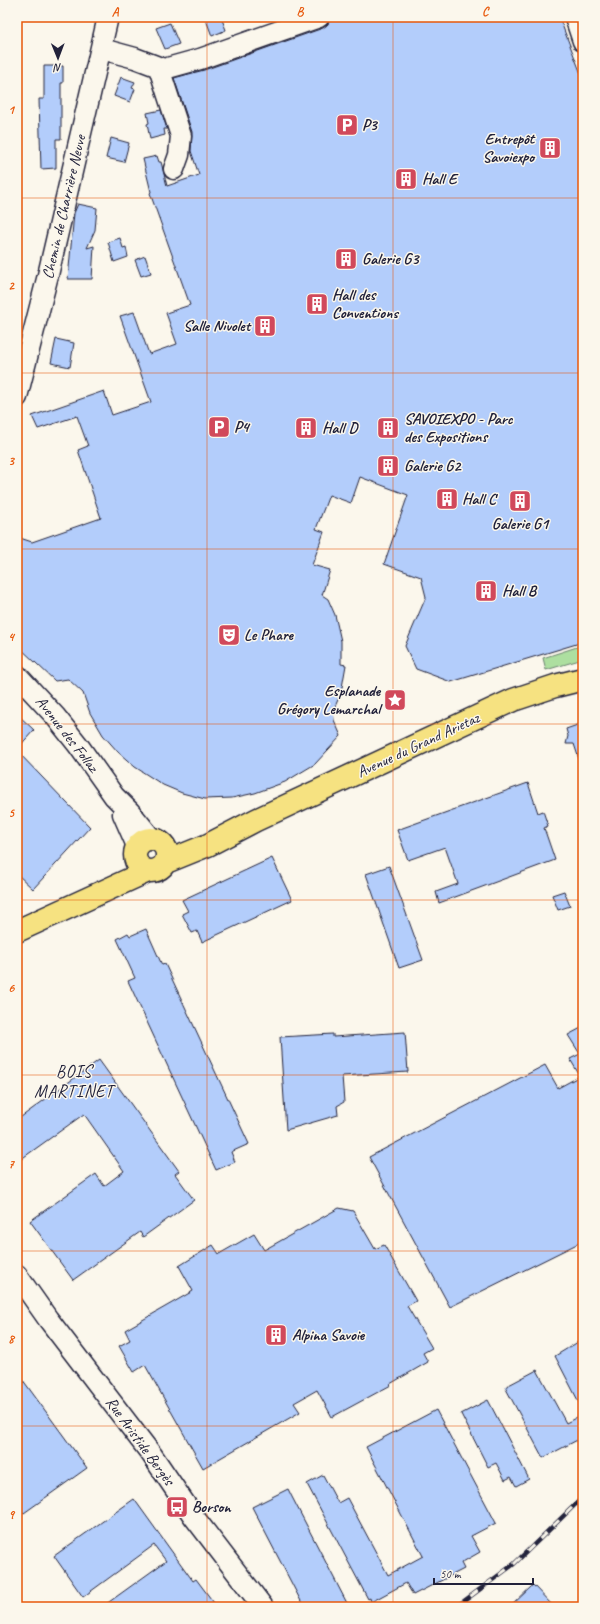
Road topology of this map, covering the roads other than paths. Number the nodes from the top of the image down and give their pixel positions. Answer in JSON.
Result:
{"nodes":[{"id":1,"x":108,"y":17,"type":"edge"},
{"id":2,"x":319,"y":17,"type":"edge"},
{"id":3,"x":576,"y":17,"type":"edge"},
{"id":4,"x":583,"y":41,"type":"edge"},
{"id":5,"x":102,"y":49,"type":"junction"},
{"id":6,"x":159,"y":68,"type":"junction"},
{"id":7,"x":174,"y":169,"type":"dead end"},
{"id":8,"x":25,"y":334,"type":"edge"},
{"id":9,"x":17,"y":397,"type":"edge"},
{"id":10,"x":17,"y":675,"type":"edge"},
{"id":11,"x":583,"y":679,"type":"edge"},
{"id":12,"x":150,"y":853,"type":"junction"},
{"id":13,"x":17,"y":931,"type":"edge"},
{"id":14,"x":17,"y":1275,"type":"edge"},
{"id":15,"x":263,"y":1607,"type":"edge"}],
"edges":[{"from":1,"to":5,"type":"street","name":"Chemin de Charrière Neuve"},
{"from":2,"to":6,"type":"street"},
{"from":3,"to":4,"type":"street"},
{"from":5,"to":6,"type":"street"},
{"from":5,"to":8,"type":"street","name":"Chemin de Charrière Neuve"},
{"from":6,"to":7,"type":"street"},
{"from":8,"to":9,"type":"street","name":"Chemin de Charrière Neuve"},
{"from":10,"to":12,"type":"street","name":"Avenue des Follaz"},
{"from":11,"to":12,"type":"main road","name":"Avenue du Grand Arietaz"},
{"from":12,"to":13,"type":"main road"},
{"from":14,"to":15,"type":"street","name":"Rue Aristide Bergès"}]}
